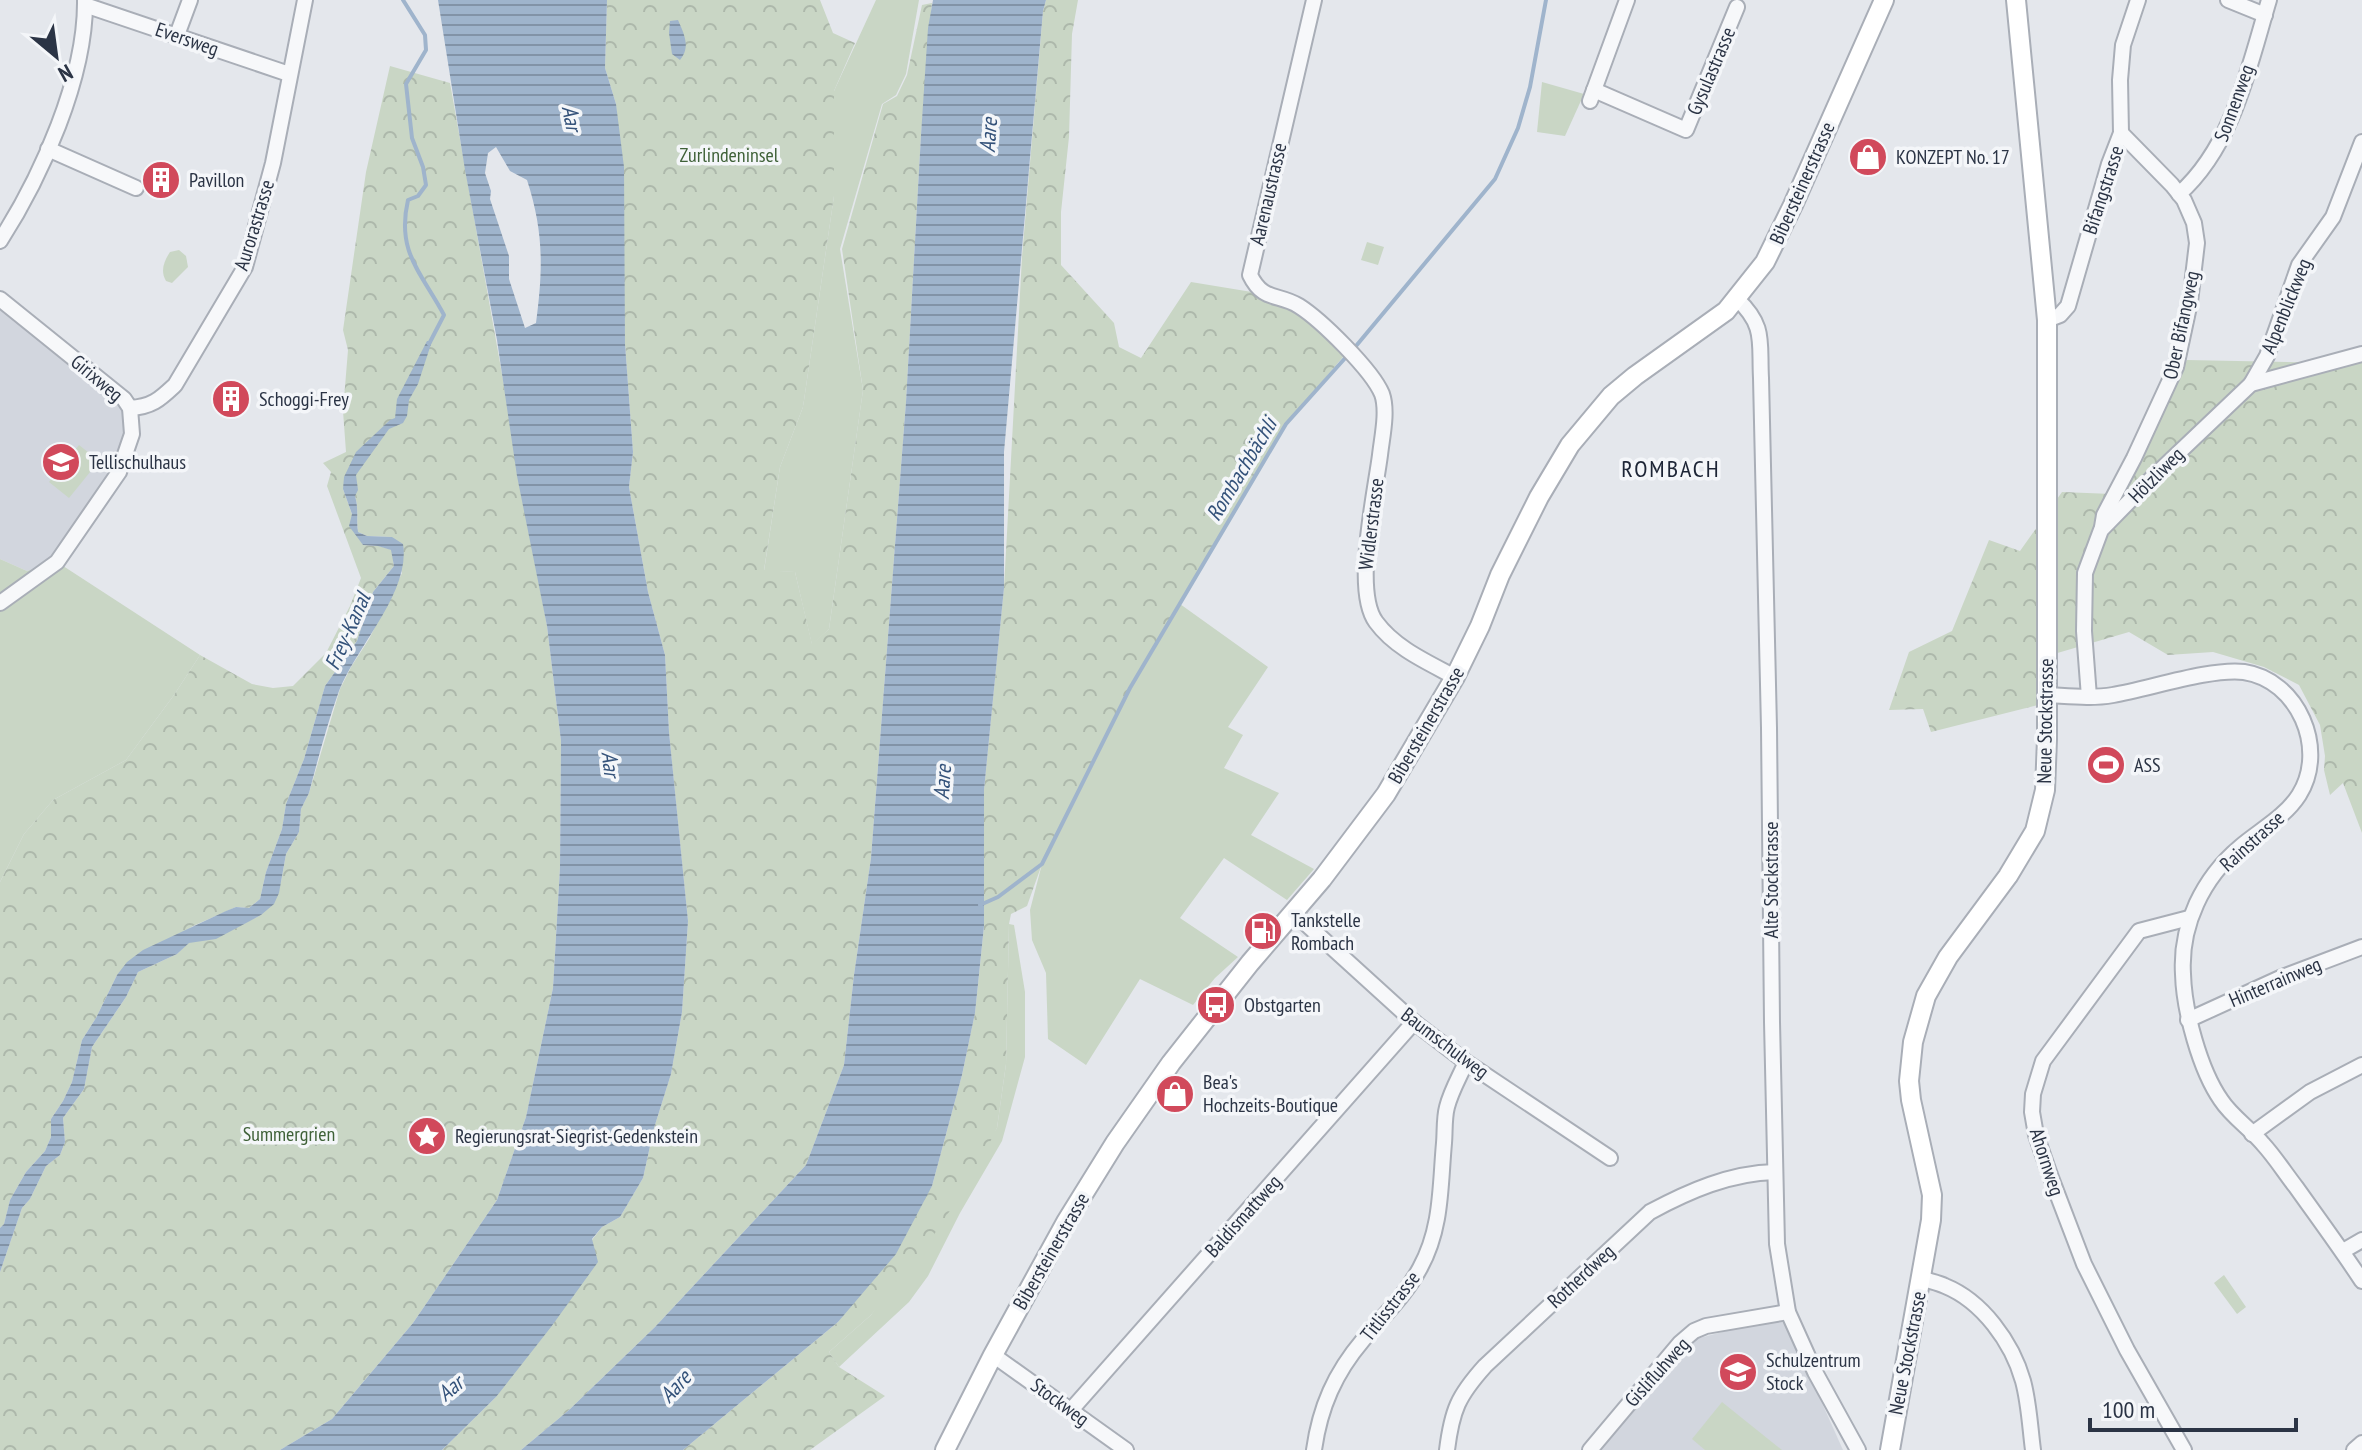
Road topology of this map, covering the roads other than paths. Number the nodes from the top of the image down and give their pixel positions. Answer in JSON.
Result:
{"nodes":[{"id":1,"x":190,"y":0,"type":"edge"},
{"id":2,"x":305,"y":0,"type":"edge"},
{"id":3,"x":1314,"y":0,"type":"edge"},
{"id":4,"x":1627,"y":0,"type":"edge"},
{"id":5,"x":1884,"y":0,"type":"edge"},
{"id":6,"x":2016,"y":0,"type":"edge"},
{"id":7,"x":2138,"y":0,"type":"edge"},
{"id":8,"x":2228,"y":0,"type":"edge"},
{"id":9,"x":85,"y":2,"type":"edge"},
{"id":10,"x":1737,"y":7,"type":"dead end"},
{"id":11,"x":2267,"y":7,"type":"edge"},
{"id":12,"x":177,"y":35,"type":"junction"},
{"id":13,"x":289,"y":74,"type":"junction"},
{"id":14,"x":2121,"y":133,"type":"junction"},
{"id":15,"x":2362,"y":142,"type":"edge"},
{"id":16,"x":48,"y":149,"type":"junction"},
{"id":17,"x":136,"y":188,"type":"dead end"},
{"id":18,"x":2179,"y":194,"type":"junction"},
{"id":19,"x":0,"y":241,"type":"edge"},
{"id":20,"x":0,"y":299,"type":"edge"},
{"id":21,"x":1737,"y":299,"type":"junction"},
{"id":22,"x":2047,"y":320,"type":"junction"},
{"id":23,"x":1340,"y":344,"type":"joint"},
{"id":24,"x":2362,"y":354,"type":"edge"},
{"id":25,"x":2251,"y":384,"type":"junction"},
{"id":26,"x":130,"y":408,"type":"junction"},
{"id":27,"x":2101,"y":530,"type":"junction"},
{"id":28,"x":0,"y":603,"type":"edge"},
{"id":29,"x":1455,"y":677,"type":"junction"},
{"id":30,"x":2046,"y":695,"type":"junction"},
{"id":31,"x":2089,"y":697,"type":"junction"},
{"id":32,"x":1293,"y":912,"type":"junction"},
{"id":33,"x":2189,"y":918,"type":"junction"},
{"id":34,"x":2362,"y":947,"type":"edge"},
{"id":35,"x":2188,"y":1020,"type":"junction"},
{"id":36,"x":1414,"y":1022,"type":"junction"},
{"id":37,"x":1466,"y":1062,"type":"junction"},
{"id":38,"x":2362,"y":1065,"type":"edge"},
{"id":39,"x":2252,"y":1134,"type":"junction"},
{"id":40,"x":1610,"y":1158,"type":"dead end"},
{"id":41,"x":1775,"y":1172,"type":"junction"},
{"id":42,"x":2362,"y":1240,"type":"edge"},
{"id":43,"x":2343,"y":1251,"type":"junction"},
{"id":44,"x":1921,"y":1278,"type":"junction"},
{"id":45,"x":2362,"y":1281,"type":"edge"},
{"id":46,"x":1788,"y":1312,"type":"junction"},
{"id":47,"x":993,"y":1355,"type":"junction"},
{"id":48,"x":1071,"y":1410,"type":"junction"},
{"id":49,"x":2362,"y":1443,"type":"edge"},
{"id":50,"x":945,"y":1450,"type":"edge"},
{"id":51,"x":1126,"y":1450,"type":"edge"},
{"id":52,"x":1314,"y":1450,"type":"edge"},
{"id":53,"x":1447,"y":1450,"type":"edge"},
{"id":54,"x":1590,"y":1450,"type":"edge"},
{"id":55,"x":1858,"y":1450,"type":"edge"},
{"id":56,"x":1890,"y":1450,"type":"edge"},
{"id":57,"x":2033,"y":1450,"type":"edge"},
{"id":58,"x":2184,"y":1450,"type":"edge"},
{"id":59,"x":2354,"y":1450,"type":"edge"}],
"edges":[{"from":1,"to":12,"type":"street"},
{"from":2,"to":13,"type":"street","name":"Aurorastrasse"},
{"from":3,"to":23,"type":"street","name":"Aarenaustrasse"},
{"from":4,"to":10,"type":"street","name":"Gysulastrasse"},
{"from":5,"to":21,"type":"main road","name":"Bibersteinerstrasse"},
{"from":6,"to":22,"type":"main road","name":"Neue Stockstrasse"},
{"from":7,"to":14,"type":"street","name":"Bifangstrasse"},
{"from":8,"to":11,"type":"street"},
{"from":9,"to":12,"type":"street","name":"Eversweg"},
{"from":9,"to":16,"type":"street"},
{"from":11,"to":18,"type":"street","name":"Sonnenweg"},
{"from":12,"to":13,"type":"street","name":"Eversweg"},
{"from":13,"to":26,"type":"street","name":"Aurorastrasse"},
{"from":14,"to":18,"type":"street","name":"Ober Bifangweg"},
{"from":14,"to":22,"type":"street","name":"Bifangstrasse"},
{"from":15,"to":25,"type":"street","name":"Alpenblickweg"},
{"from":16,"to":17,"type":"street"},
{"from":16,"to":19,"type":"street"},
{"from":18,"to":27,"type":"street","name":"Ober Bifangweg"},
{"from":20,"to":26,"type":"street","name":"Girixweg"},
{"from":21,"to":29,"type":"main road","name":"Bibersteinerstrasse"},
{"from":21,"to":41,"type":"street","name":"Alte Stockstrasse"},
{"from":22,"to":30,"type":"main road","name":"Neue Stockstrasse"},
{"from":23,"to":29,"type":"street","name":"Widlerstrasse"},
{"from":24,"to":25,"type":"street","name":"Hölzliweg"},
{"from":25,"to":27,"type":"street","name":"Hölzliweg"},
{"from":26,"to":28,"type":"street","name":"Girixweg"},
{"from":27,"to":31,"type":"street","name":"Hölzliweg"},
{"from":29,"to":32,"type":"main road","name":"Bibersteinerstrasse"},
{"from":30,"to":31,"type":"street","name":"Rainstrasse"},
{"from":30,"to":44,"type":"main road","name":"Neue Stockstrasse"},
{"from":31,"to":33,"type":"street","name":"Rainstrasse"},
{"from":32,"to":36,"type":"street","name":"Baumschulweg"},
{"from":32,"to":47,"type":"main road","name":"Bibersteinerstrasse"},
{"from":33,"to":35,"type":"street","name":"Rainstrasse"},
{"from":33,"to":58,"type":"street","name":"Ahornweg"},
{"from":34,"to":35,"type":"street","name":"Hinterrainweg"},
{"from":35,"to":39,"type":"street","name":"Rainstrasse"},
{"from":36,"to":37,"type":"street","name":"Baumschulweg"},
{"from":36,"to":48,"type":"street","name":"Baldismattweg"},
{"from":37,"to":40,"type":"street","name":"Baumschulweg"},
{"from":37,"to":52,"type":"street","name":"Titlisstrasse"},
{"from":38,"to":39,"type":"street"},
{"from":39,"to":43,"type":"street","name":"Rainstrasse"},
{"from":41,"to":46,"type":"street","name":"Alte Stockstrasse"},
{"from":41,"to":53,"type":"street","name":"Rotherdweg"},
{"from":42,"to":43,"type":"street"},
{"from":43,"to":45,"type":"street","name":"Rainstrasse"},
{"from":44,"to":56,"type":"main road","name":"Neue Stockstrasse"},
{"from":44,"to":57,"type":"street"},
{"from":46,"to":54,"type":"street","name":"Gislifluhweg"},
{"from":46,"to":55,"type":"street","name":"Alte Stockstrasse"},
{"from":47,"to":48,"type":"street","name":"Stockweg"},
{"from":47,"to":50,"type":"main road","name":"Bibersteinerstrasse"},
{"from":48,"to":51,"type":"street","name":"Stockweg"},
{"from":49,"to":59,"type":"street"}]}
